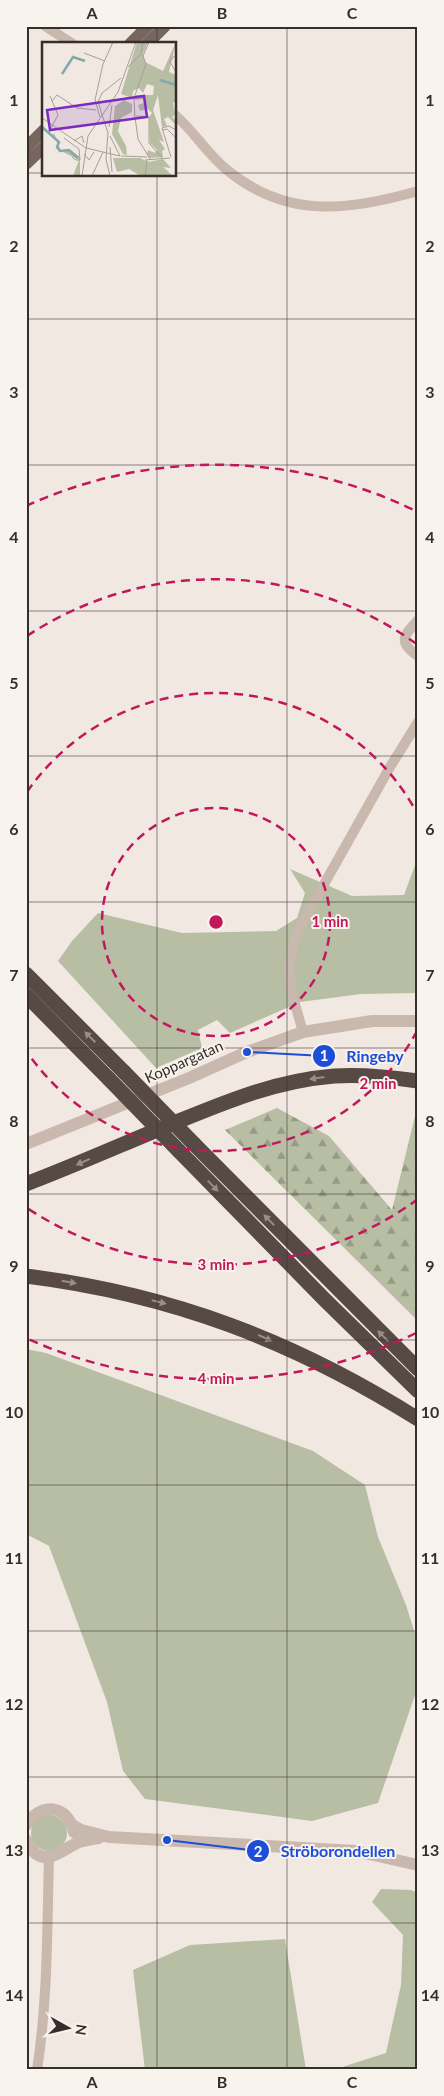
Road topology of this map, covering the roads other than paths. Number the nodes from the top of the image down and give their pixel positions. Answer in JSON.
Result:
{"nodes":[{"id":1,"x":45,"y":26,"type":"edge"},
{"id":2,"x":148,"y":26,"type":"edge"},
{"id":3,"x":165,"y":26,"type":"edge"},
{"id":4,"x":70,"y":42,"type":"edge"},
{"id":5,"x":132,"y":42,"type":"edge"},
{"id":6,"x":149,"y":42,"type":"edge"},
{"id":7,"x":176,"y":116,"type":"edge"},
{"id":8,"x":42,"y":132,"type":"edge"},
{"id":9,"x":26,"y":148,"type":"edge"},
{"id":10,"x":42,"y":149,"type":"edge"},
{"id":11,"x":26,"y":164,"type":"edge"},
{"id":12,"x":418,"y":191,"type":"edge"},
{"id":13,"x":418,"y":620,"type":"edge"},
{"id":14,"x":418,"y":656,"type":"edge"},
{"id":15,"x":418,"y":722,"type":"edge"},
{"id":16,"x":26,"y":970,"type":"edge"},
{"id":17,"x":26,"y":974,"type":"edge"},
{"id":18,"x":38,"y":985,"type":"junction"},
{"id":19,"x":26,"y":995,"type":"edge"},
{"id":20,"x":418,"y":1021,"type":"edge"},
{"id":21,"x":302,"y":1032,"type":"junction"},
{"id":22,"x":418,"y":1081,"type":"edge"},
{"id":23,"x":26,"y":1144,"type":"edge"},
{"id":24,"x":26,"y":1184,"type":"edge"},
{"id":25,"x":26,"y":1276,"type":"edge"},
{"id":26,"x":418,"y":1369,"type":"edge"},
{"id":27,"x":418,"y":1390,"type":"edge"},
{"id":28,"x":418,"y":1419,"type":"edge"},
{"id":29,"x":27,"y":1823,"type":"edge"},
{"id":30,"x":72,"y":1825,"type":"junction"},
{"id":31,"x":109,"y":1837,"type":"junction"},
{"id":32,"x":26,"y":1840,"type":"edge"},
{"id":33,"x":69,"y":1848,"type":"junction"},
{"id":34,"x":49,"y":1857,"type":"junction"},
{"id":35,"x":418,"y":1865,"type":"edge"},
{"id":36,"x":37,"y":2070,"type":"edge"}],
"edges":[{"from":1,"to":4,"type":"street"},
{"from":2,"to":5,"type":"main road"},
{"from":3,"to":6,"type":"main road"},
{"from":7,"to":12,"type":"street"},
{"from":8,"to":9,"type":"main road"},
{"from":10,"to":11,"type":"main road"},
{"from":13,"to":14,"type":"street"},
{"from":15,"to":21,"type":"street"},
{"from":16,"to":18,"type":"highway"},
{"from":17,"to":18,"type":"highway"},
{"from":26,"to":18,"type":"highway","one_way":true,"bridge":true},
{"from":19,"to":27,"type":"highway","one_way":true,"bridge":true},
{"from":20,"to":21,"type":"street","name":"Koppargatan"},
{"from":21,"to":23,"type":"street","name":"Koppargatan"},
{"from":22,"to":24,"type":"highway","one_way":true},
{"from":25,"to":28,"type":"highway","one_way":true},
{"from":29,"to":30,"type":"street"},
{"from":30,"to":31,"type":"street"},
{"from":30,"to":33,"type":"street"},
{"from":31,"to":33,"type":"street"},
{"from":31,"to":35,"type":"street"},
{"from":32,"to":34,"type":"street"},
{"from":33,"to":34,"type":"street"},
{"from":34,"to":36,"type":"street"}]}
